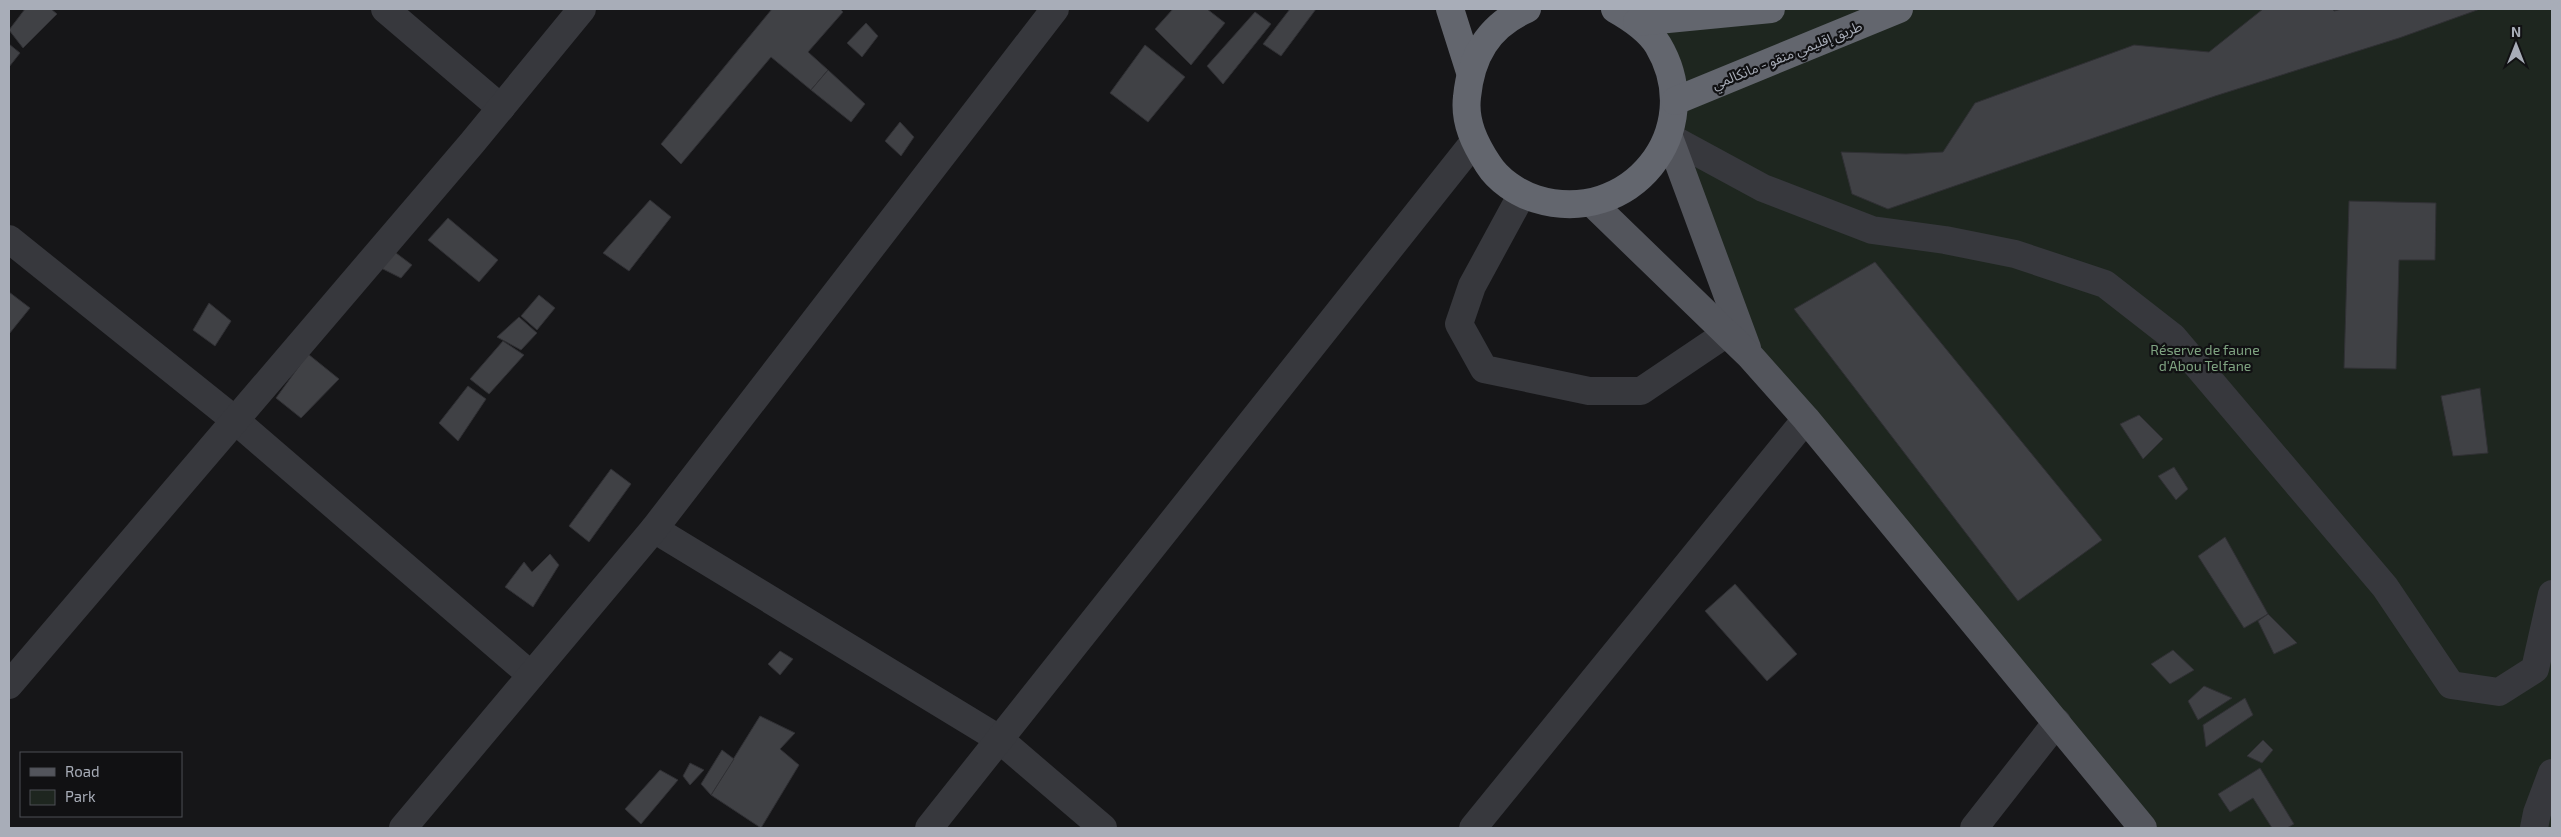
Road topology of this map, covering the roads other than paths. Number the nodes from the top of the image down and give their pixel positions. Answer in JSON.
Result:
{"nodes":[{"id":1,"x":385,"y":9,"type":"edge"},
{"id":2,"x":582,"y":9,"type":"edge"},
{"id":3,"x":1055,"y":9,"type":"edge"},
{"id":4,"x":1450,"y":9,"type":"edge"},
{"id":5,"x":1527,"y":9,"type":"edge"},
{"id":6,"x":1771,"y":9,"type":"edge"},
{"id":7,"x":1899,"y":9,"type":"edge"},
{"id":8,"x":1626,"y":15,"type":"edge"},
{"id":9,"x":1470,"y":72,"type":"junction"},
{"id":10,"x":1675,"y":101,"type":"junction"},
{"id":11,"x":501,"y":108,"type":"junction"},
{"id":12,"x":1669,"y":137,"type":"junction"},
{"id":13,"x":1474,"y":142,"type":"junction"},
{"id":14,"x":1522,"y":194,"type":"junction"},
{"id":15,"x":1592,"y":203,"type":"junction"},
{"id":16,"x":9,"y":238,"type":"edge"},
{"id":17,"x":1728,"y":334,"type":"junction"},
{"id":18,"x":1750,"y":356,"type":"junction"},
{"id":19,"x":1806,"y":419,"type":"junction"},
{"id":20,"x":236,"y":421,"type":"junction"},
{"id":21,"x":654,"y":529,"type":"junction"},
{"id":22,"x":2552,"y":594,"type":"edge"},
{"id":23,"x":531,"y":675,"type":"junction"},
{"id":24,"x":9,"y":685,"type":"edge"},
{"id":25,"x":2057,"y":722,"type":"junction"},
{"id":26,"x":999,"y":739,"type":"junction"},
{"id":27,"x":2552,"y":773,"type":"edge"},
{"id":28,"x":403,"y":828,"type":"edge"},
{"id":29,"x":929,"y":828,"type":"edge"},
{"id":30,"x":1103,"y":828,"type":"edge"},
{"id":31,"x":1473,"y":828,"type":"edge"},
{"id":32,"x":1974,"y":828,"type":"edge"},
{"id":33,"x":2143,"y":828,"type":"edge"},
{"id":34,"x":2534,"y":828,"type":"edge"}],
"edges":[{"from":1,"to":11,"type":"street"},
{"from":2,"to":11,"type":"street"},
{"from":3,"to":21,"type":"street"},
{"from":4,"to":9,"type":"highway"},
{"from":5,"to":9,"type":"highway"},
{"from":6,"to":8,"type":"highway"},
{"from":7,"to":10,"type":"highway","name":"طريق إقليمي منقو - مانكالمي"},
{"from":8,"to":10,"type":"highway"},
{"from":9,"to":13,"type":"highway"},
{"from":10,"to":12,"type":"highway"},
{"from":11,"to":20,"type":"street"},
{"from":12,"to":15,"type":"highway"},
{"from":12,"to":18,"type":"main road"},
{"from":12,"to":22,"type":"street"},
{"from":13,"to":14,"type":"highway"},
{"from":13,"to":26,"type":"street"},
{"from":14,"to":15,"type":"highway"},
{"from":14,"to":17,"type":"street"},
{"from":15,"to":17,"type":"main road"},
{"from":16,"to":20,"type":"street"},
{"from":17,"to":18,"type":"main road"},
{"from":18,"to":19,"type":"main road"},
{"from":19,"to":25,"type":"main road"},
{"from":19,"to":31,"type":"street"},
{"from":20,"to":23,"type":"street"},
{"from":20,"to":24,"type":"street"},
{"from":21,"to":23,"type":"street"},
{"from":21,"to":26,"type":"street"},
{"from":23,"to":28,"type":"street"},
{"from":25,"to":32,"type":"street"},
{"from":25,"to":33,"type":"main road"},
{"from":26,"to":29,"type":"street"},
{"from":26,"to":30,"type":"street"},
{"from":27,"to":34,"type":"street"}]}
